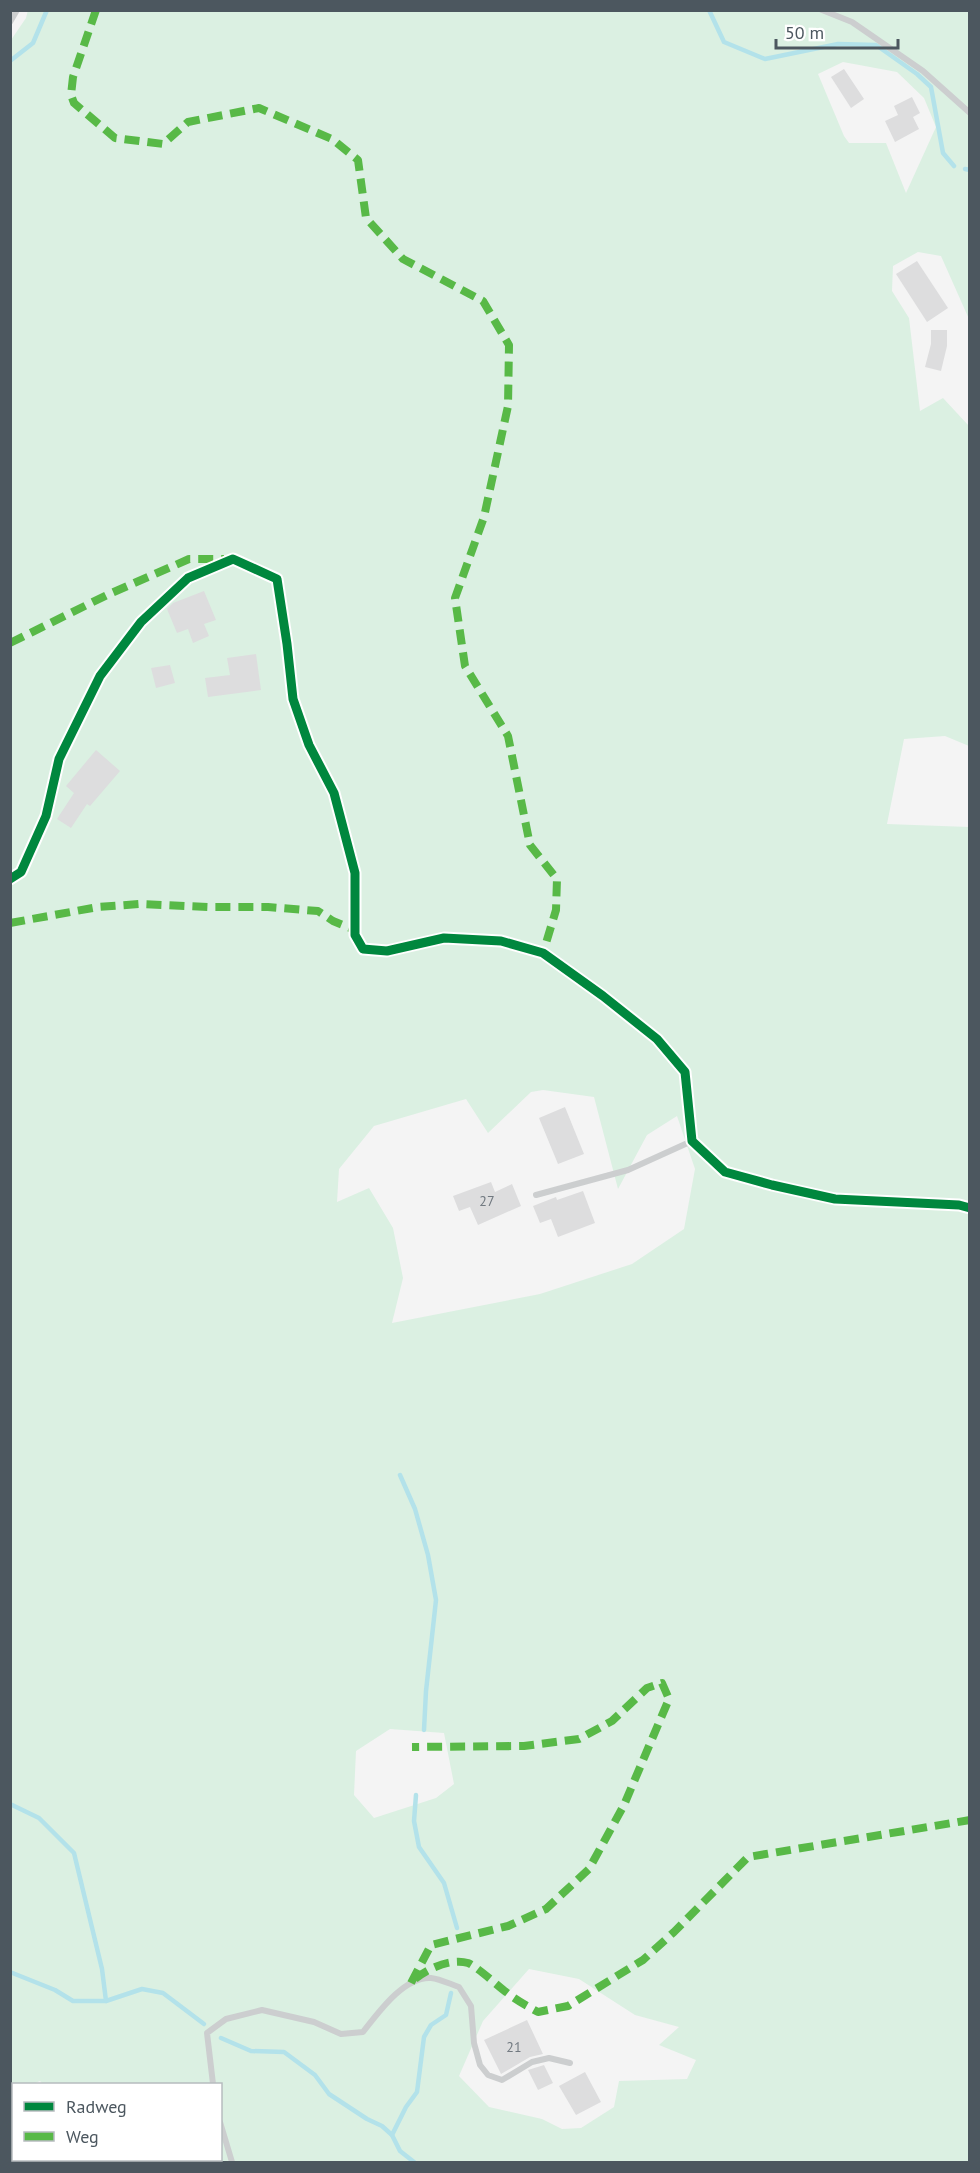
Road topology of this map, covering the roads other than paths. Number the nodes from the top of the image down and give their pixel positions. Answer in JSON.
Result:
{"nodes":[{"id":1,"x":17,"y":10,"type":"edge"},
{"id":2,"x":822,"y":10,"type":"edge"},
{"id":3,"x":10,"y":22,"type":"edge"},
{"id":4,"x":969,"y":113,"type":"edge"},
{"id":5,"x":10,"y":879,"type":"edge"},
{"id":6,"x":692,"y":1142,"type":"junction"},
{"id":7,"x":536,"y":1195,"type":"dead end"},
{"id":8,"x":969,"y":1208,"type":"edge"},
{"id":9,"x":570,"y":2063,"type":"dead end"},
{"id":10,"x":213,"y":2083,"type":"edge"},
{"id":11,"x":222,"y":2129,"type":"edge"},
{"id":12,"x":232,"y":2163,"type":"edge"}],
"edges":[{"from":1,"to":3,"type":"lane"},
{"from":2,"to":4,"type":"lane"},
{"from":5,"to":6,"type":"street"},
{"from":6,"to":7,"type":"lane"},
{"from":6,"to":8,"type":"street"},
{"from":9,"to":10,"type":"lane"},
{"from":11,"to":12,"type":"lane"}]}
